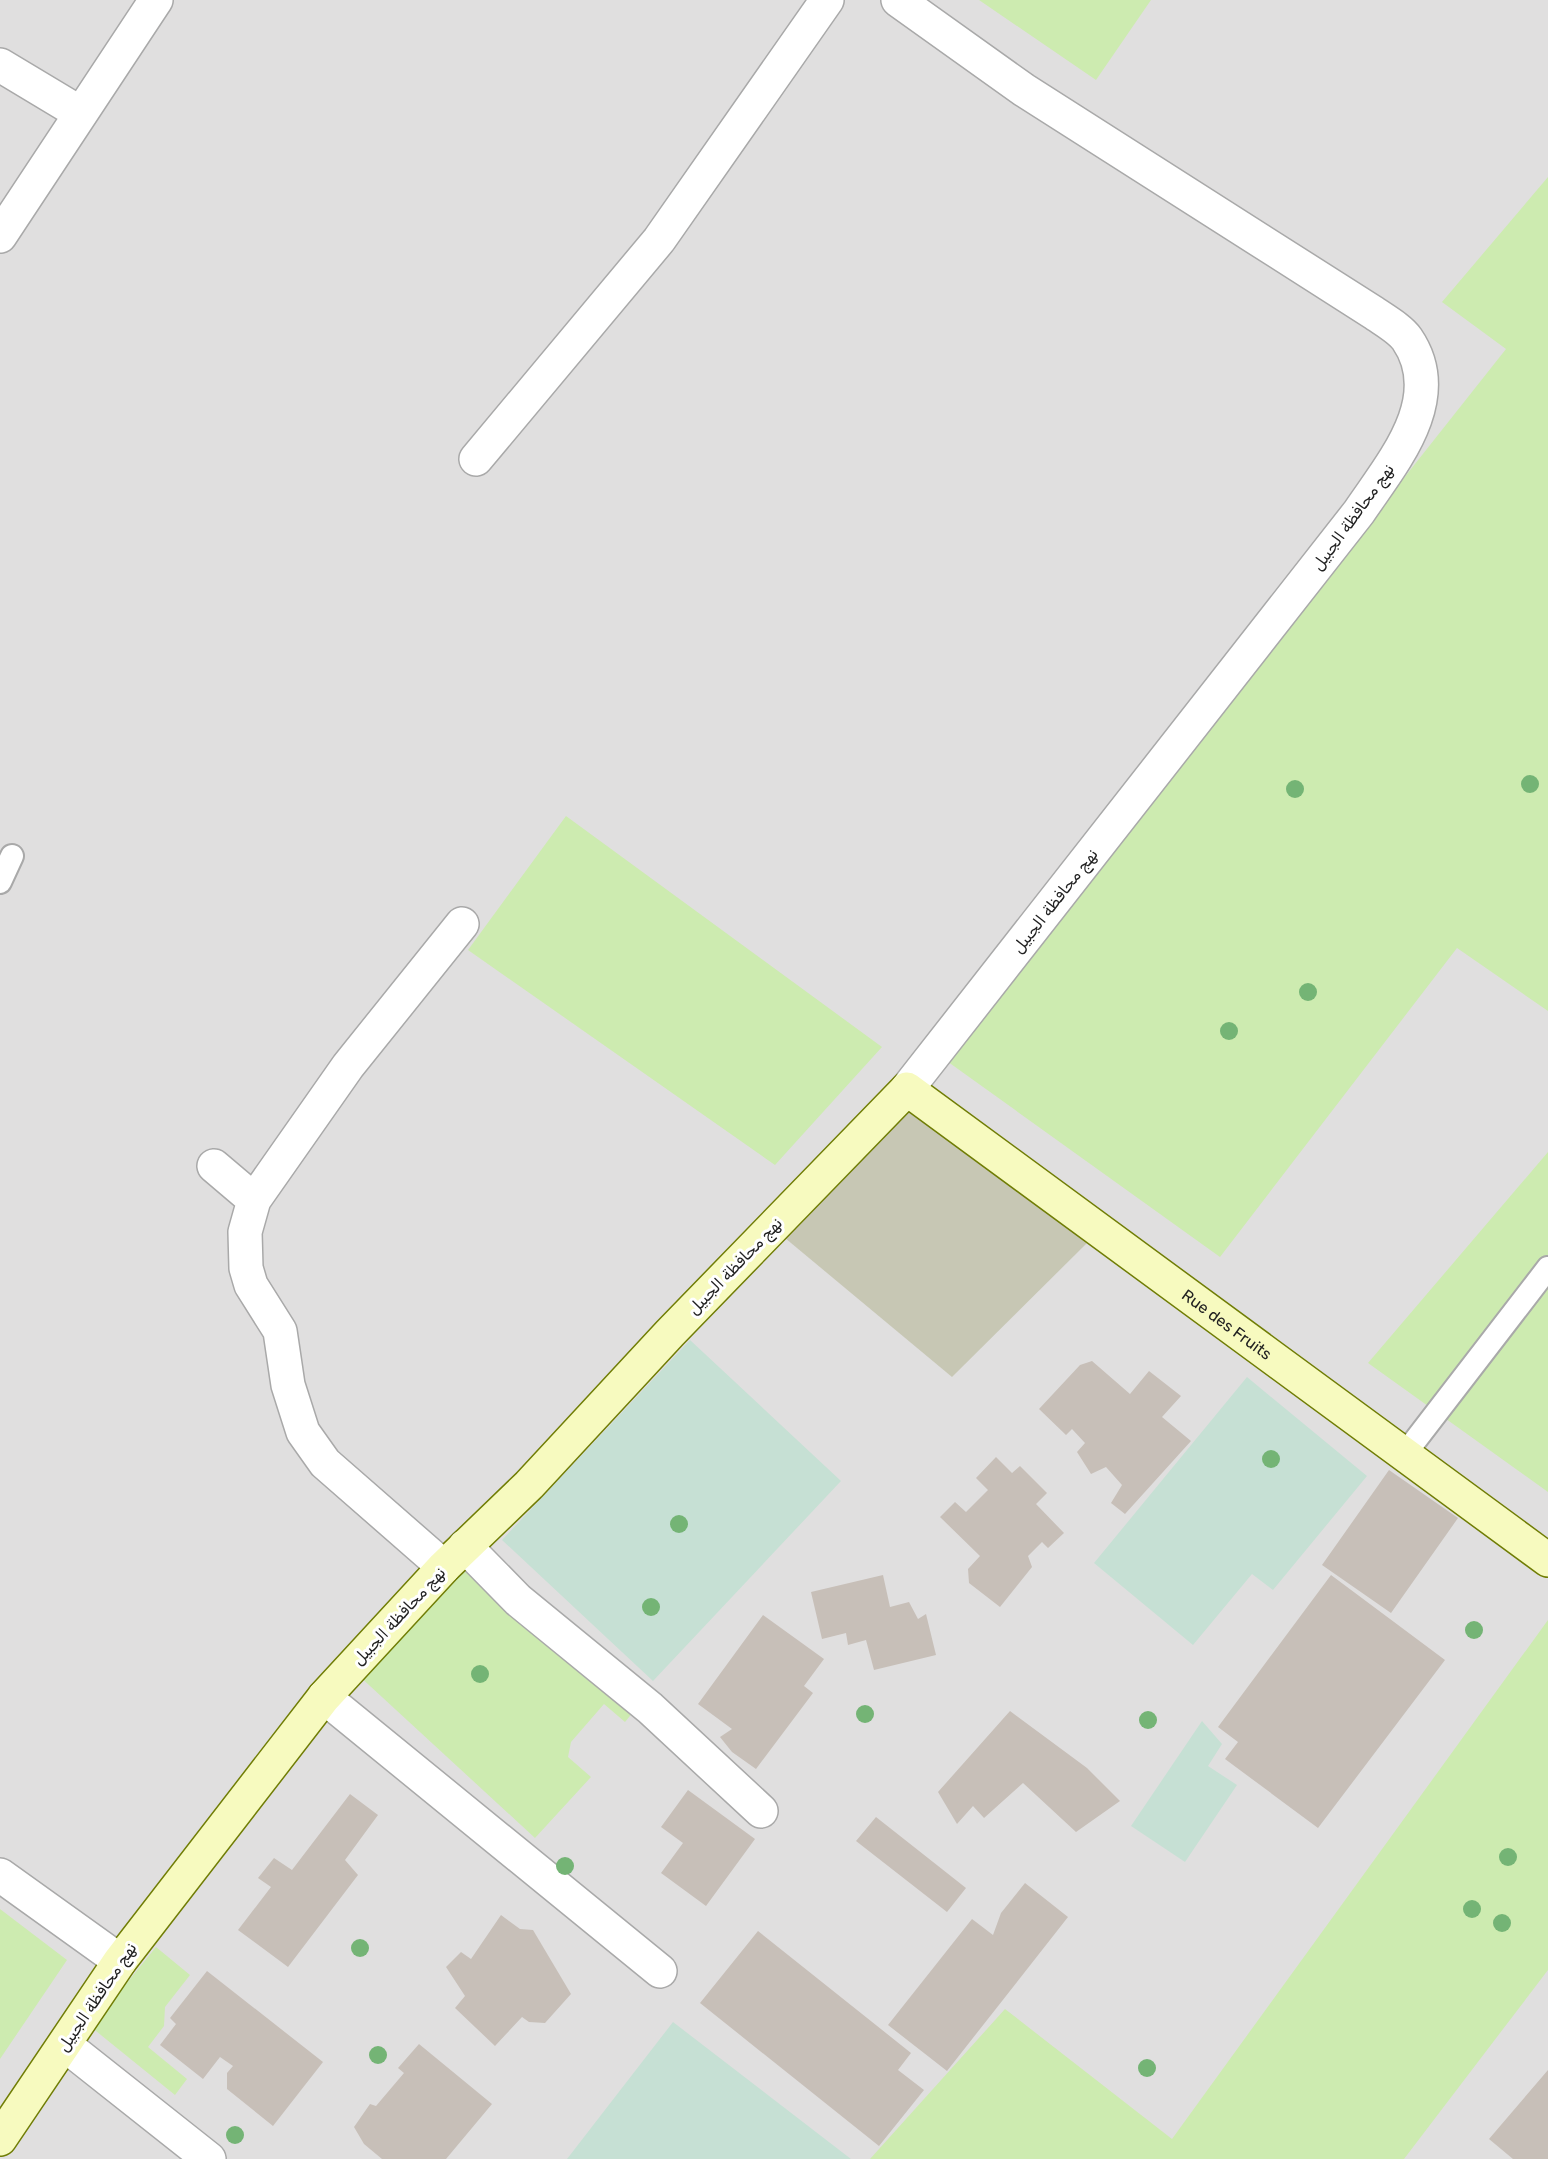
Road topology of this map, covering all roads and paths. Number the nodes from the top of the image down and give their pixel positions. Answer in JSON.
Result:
{"nodes":[{"id":1,"x":156,"y":0,"type":"edge"},
{"id":2,"x":827,"y":0,"type":"edge"},
{"id":3,"x":898,"y":0,"type":"edge"},
{"id":4,"x":0,"y":65,"type":"edge"},
{"id":5,"x":80,"y":113,"type":"junction"},
{"id":6,"x":0,"y":236,"type":"edge"},
{"id":7,"x":476,"y":459,"type":"dead end"},
{"id":8,"x":12,"y":856,"type":"dead end"},
{"id":9,"x":0,"y":882,"type":"edge"},
{"id":10,"x":462,"y":924,"type":"dead end"},
{"id":11,"x":907,"y":1089,"type":"junction"},
{"id":12,"x":214,"y":1166,"type":"dead end"},
{"id":13,"x":254,"y":1200,"type":"junction"},
{"id":14,"x":1548,"y":1268,"type":"edge"},
{"id":15,"x":1404,"y":1455,"type":"junction"},
{"id":16,"x":454,"y":1556,"type":"junction"},
{"id":17,"x":1548,"y":1560,"type":"edge"},
{"id":18,"x":324,"y":1697,"type":"junction"},
{"id":19,"x":761,"y":1811,"type":"dead end"},
{"id":20,"x":0,"y":1875,"type":"edge"},
{"id":21,"x":120,"y":1960,"type":"junction"},
{"id":22,"x":660,"y":1971,"type":"dead end"},
{"id":23,"x":65,"y":2045,"type":"junction"},
{"id":24,"x":0,"y":2139,"type":"edge"},
{"id":25,"x":209,"y":2159,"type":"edge"}],
"edges":[{"from":1,"to":5,"type":"street"},
{"from":2,"to":7,"type":"street"},
{"from":3,"to":11,"type":"street","name":"نهج محافظة الجبيل"},
{"from":4,"to":5,"type":"street"},
{"from":5,"to":6,"type":"street"},
{"from":8,"to":9,"type":"lane"},
{"from":10,"to":13,"type":"street"},
{"from":11,"to":15,"type":"street","name":"Rue des Fruits"},
{"from":11,"to":16,"type":"street","name":"نهج محافظة الجبيل"},
{"from":12,"to":13,"type":"street"},
{"from":13,"to":16,"type":"street"},
{"from":14,"to":15,"type":"lane"},
{"from":15,"to":17,"type":"street","name":"Rue des Fruits"},
{"from":16,"to":18,"type":"street","name":"نهج محافظة الجبيل"},
{"from":16,"to":19,"type":"street"},
{"from":18,"to":21,"type":"street","name":"نهج محافظة الجبيل"},
{"from":18,"to":22,"type":"street"},
{"from":20,"to":21,"type":"street"},
{"from":21,"to":23,"type":"street","name":"نهج محافظة الجبيل"},
{"from":23,"to":24,"type":"street","name":"نهج محافظة الجبيل"},
{"from":23,"to":25,"type":"street"}]}
